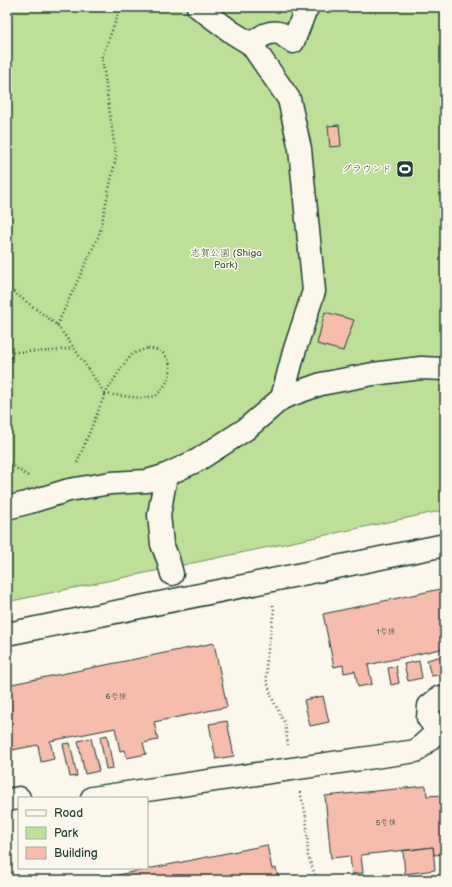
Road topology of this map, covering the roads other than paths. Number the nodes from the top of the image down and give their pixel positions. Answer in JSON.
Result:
{"nodes":[{"id":1,"x":198,"y":7,"type":"edge"},
{"id":2,"x":308,"y":7,"type":"edge"},
{"id":3,"x":251,"y":44,"type":"junction"},
{"id":4,"x":445,"y":368,"type":"edge"},
{"id":5,"x":282,"y":398,"type":"junction"},
{"id":6,"x":164,"y":476,"type":"junction"},
{"id":7,"x":7,"y":508,"type":"edge"},
{"id":8,"x":445,"y":544,"type":"edge"},
{"id":9,"x":172,"y":574,"type":"dead end"},
{"id":10,"x":7,"y":634,"type":"edge"},
{"id":11,"x":445,"y":698,"type":"edge"},
{"id":12,"x":442,"y":730,"type":"edge"},
{"id":13,"x":99,"y":797,"type":"edge"},
{"id":14,"x":18,"y":798,"type":"edge"},
{"id":15,"x":7,"y":800,"type":"edge"}],
"edges":[{"from":1,"to":3,"type":"street"},
{"from":2,"to":3,"type":"street"},
{"from":3,"to":5,"type":"street"},
{"from":4,"to":5,"type":"street"},
{"from":5,"to":6,"type":"street"},
{"from":6,"to":7,"type":"street"},
{"from":6,"to":9,"type":"street"},
{"from":8,"to":10,"type":"street"},
{"from":11,"to":12,"type":"street"},
{"from":12,"to":13,"type":"street"},
{"from":14,"to":15,"type":"street"}]}
